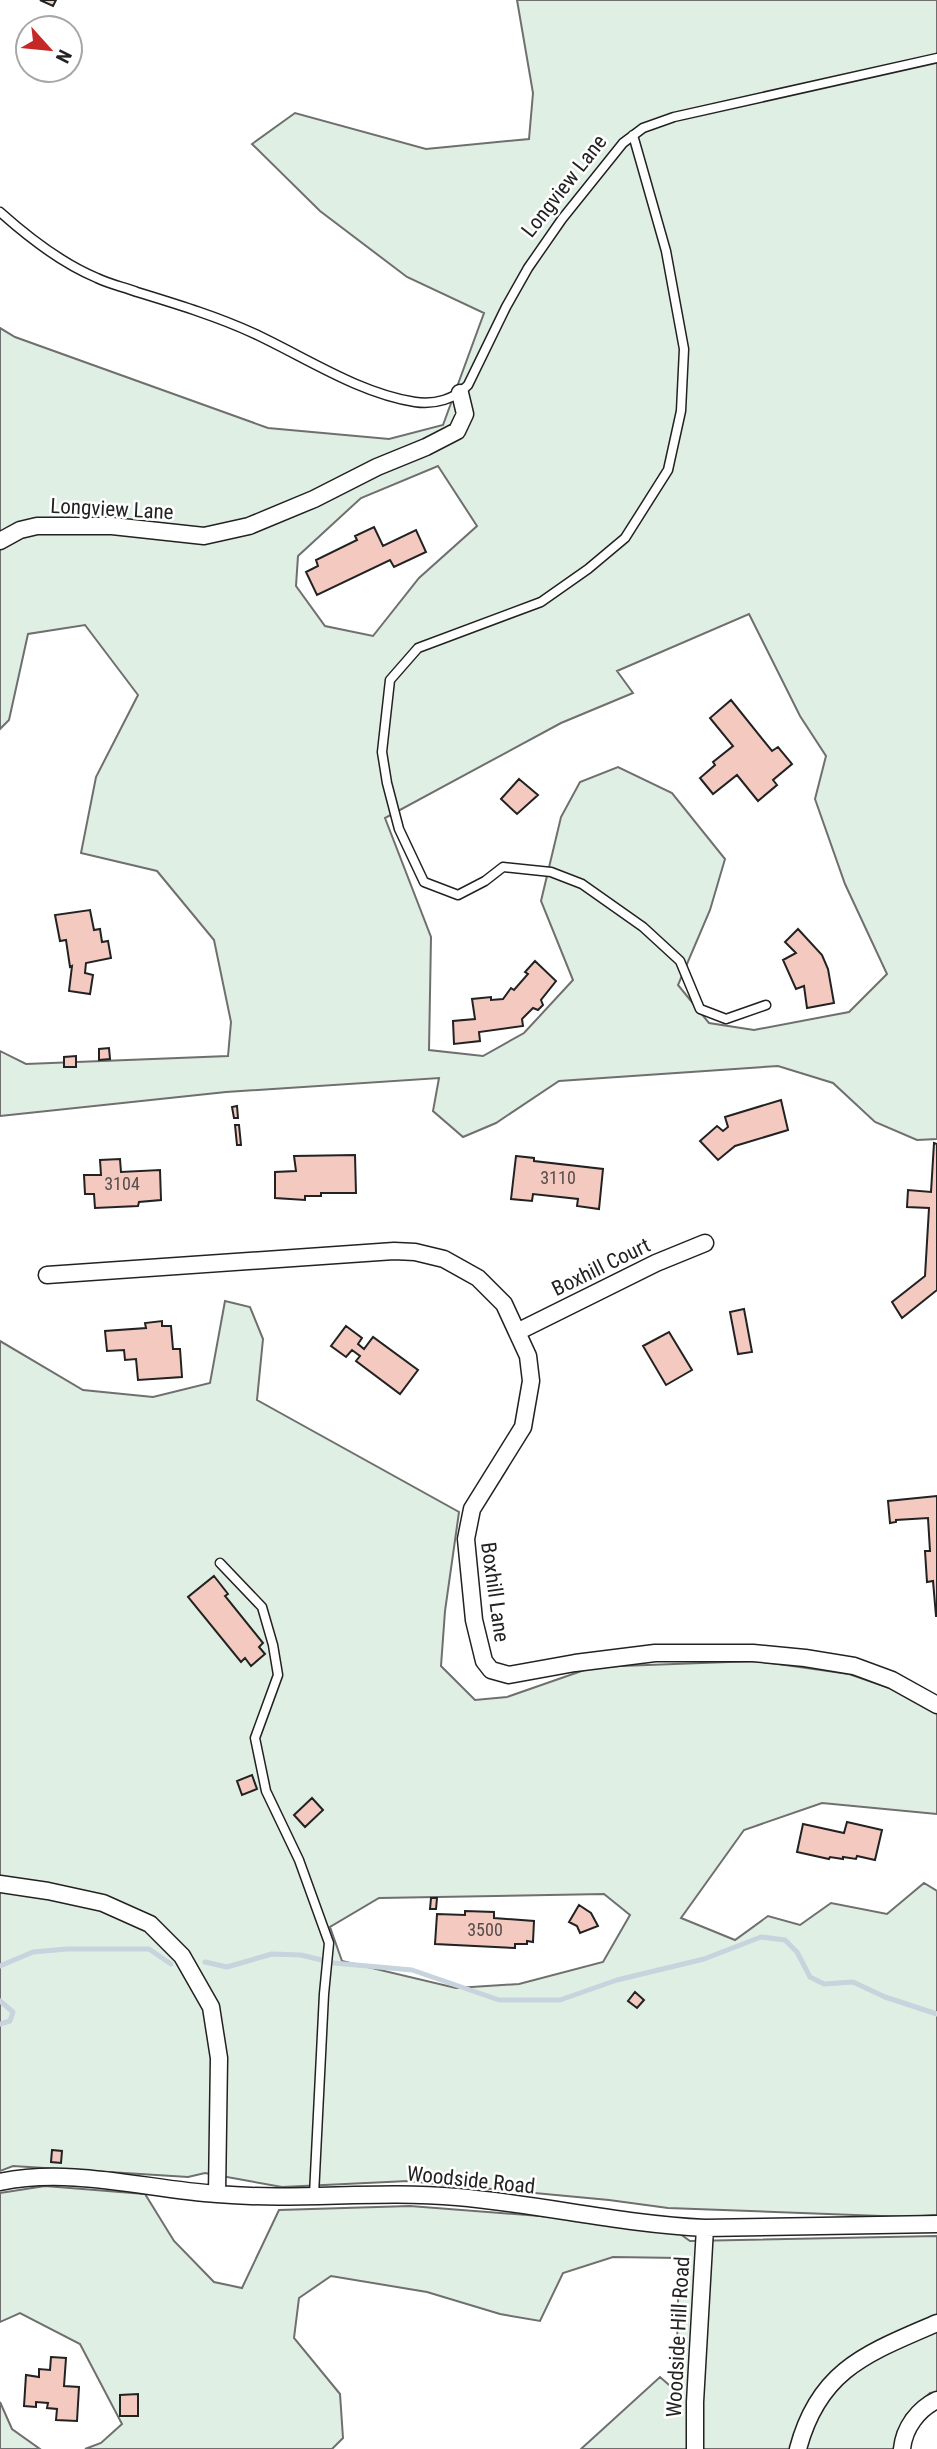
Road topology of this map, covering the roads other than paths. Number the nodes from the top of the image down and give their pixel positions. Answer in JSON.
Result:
{"nodes":[{"id":1,"x":937,"y":58,"type":"edge"},
{"id":2,"x":633,"y":135,"type":"junction"},
{"id":3,"x":0,"y":212,"type":"edge"},
{"id":4,"x":460,"y":394,"type":"junction"},
{"id":5,"x":0,"y":541,"type":"edge"},
{"id":6,"x":766,"y":1005,"type":"dead end"},
{"id":7,"x":705,"y":1243,"type":"dead end"},
{"id":8,"x":47,"y":1275,"type":"dead end"},
{"id":9,"x":517,"y":1332,"type":"junction"},
{"id":10,"x":220,"y":1563,"type":"dead end"},
{"id":11,"x":937,"y":1705,"type":"edge"},
{"id":12,"x":0,"y":1884,"type":"edge"},
{"id":13,"x":0,"y":2182,"type":"edge"},
{"id":14,"x":217,"y":2194,"type":"junction"},
{"id":15,"x":313,"y":2195,"type":"junction"},
{"id":16,"x":937,"y":2224,"type":"edge"},
{"id":17,"x":705,"y":2228,"type":"junction"},
{"id":18,"x":937,"y":2323,"type":"edge"},
{"id":19,"x":937,"y":2400,"type":"edge"},
{"id":20,"x":695,"y":2449,"type":"edge"},
{"id":21,"x":798,"y":2449,"type":"edge"},
{"id":22,"x":902,"y":2449,"type":"edge"}],
"edges":[{"from":1,"to":2,"type":"lane","name":"Longview Lane"},
{"from":2,"to":4,"type":"lane","name":"Longview Lane"},
{"from":2,"to":6,"type":"lane"},
{"from":3,"to":4,"type":"lane"},
{"from":4,"to":5,"type":"street","name":"Longview Lane"},
{"from":7,"to":9,"type":"street","name":"Boxhill Court"},
{"from":8,"to":9,"type":"street","name":"Boxhill Lane"},
{"from":9,"to":11,"type":"street","name":"Boxhill Lane"},
{"from":10,"to":15,"type":"lane"},
{"from":12,"to":14,"type":"street"},
{"from":13,"to":14,"type":"street","name":"Woodside Road"},
{"from":14,"to":15,"type":"street","name":"Woodside Road"},
{"from":15,"to":17,"type":"street","name":"Woodside Road"},
{"from":16,"to":17,"type":"street","name":"Woodside Road"},
{"from":17,"to":20,"type":"street","name":"Woodside Hill Road"},
{"from":18,"to":21,"type":"street"},
{"from":19,"to":22,"type":"street"}]}
